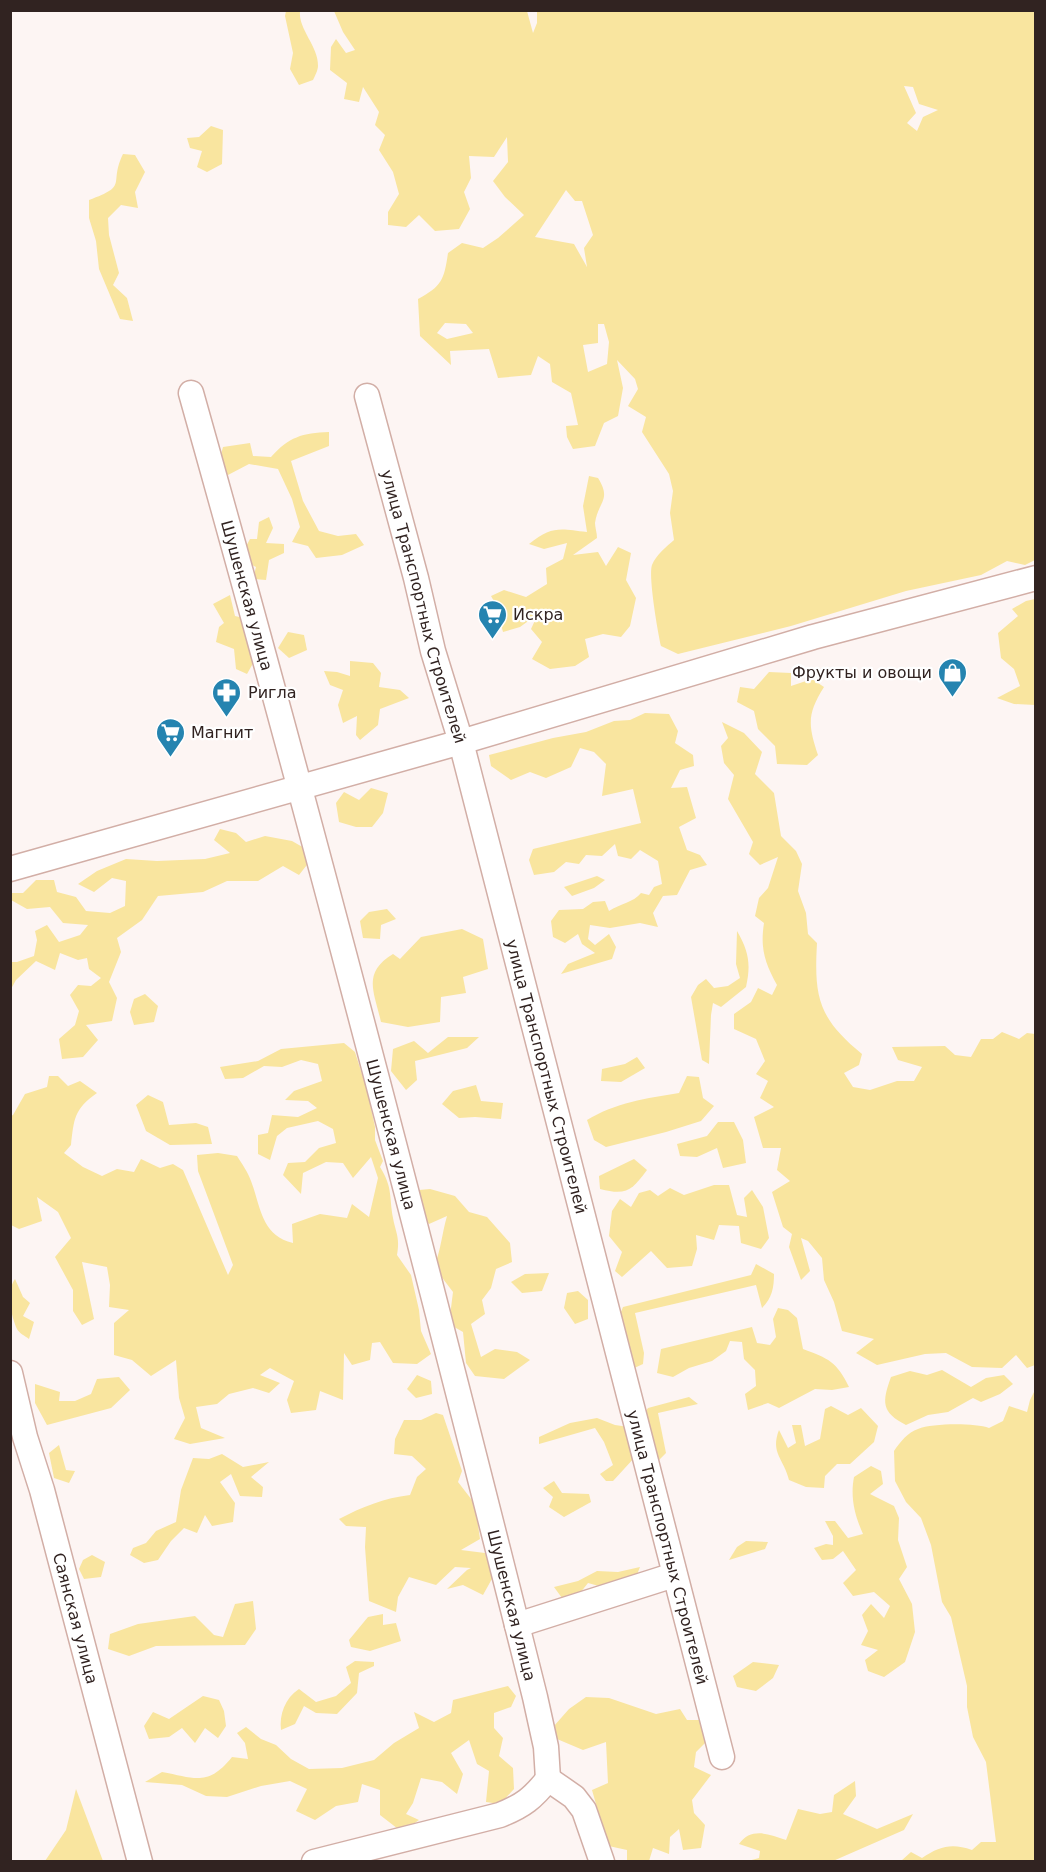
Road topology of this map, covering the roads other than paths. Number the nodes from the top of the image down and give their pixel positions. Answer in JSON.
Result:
{"nodes":[{"id":1,"x":191,"y":393,"type":"dead end"},
{"id":2,"x":367,"y":396,"type":"dead end"},
{"id":3,"x":1035,"y":578,"type":"edge"},
{"id":4,"x":461,"y":742,"type":"junction"},
{"id":5,"x":301,"y":786,"type":"junction"},
{"id":6,"x":10,"y":869,"type":"edge"},
{"id":7,"x":10,"y":1373,"type":"edge"},
{"id":8,"x":675,"y":1575,"type":"junction"},
{"id":9,"x":517,"y":1625,"type":"junction"},
{"id":10,"x":722,"y":1757,"type":"dead end"},
{"id":11,"x":548,"y":1779,"type":"junction"},
{"id":12,"x":140,"y":1862,"type":"edge"},
{"id":13,"x":314,"y":1862,"type":"edge"},
{"id":14,"x":602,"y":1862,"type":"edge"}],
"edges":[{"from":1,"to":5,"type":"street","name":"Шушенская улица"},
{"from":2,"to":4,"type":"street","name":"улица Транспортных Строителей"},
{"from":3,"to":4,"type":"street"},
{"from":4,"to":5,"type":"street"},
{"from":4,"to":8,"type":"street","name":"улица Транспортных Строителей"},
{"from":5,"to":6,"type":"street"},
{"from":5,"to":9,"type":"street","name":"Шушенская улица"},
{"from":7,"to":12,"type":"street","name":"Саянская улица"},
{"from":8,"to":9,"type":"street"},
{"from":8,"to":10,"type":"street","name":"улица Транспортных Строителей"},
{"from":9,"to":11,"type":"street","name":"Шушенская улица"},
{"from":11,"to":13,"type":"street"},
{"from":11,"to":14,"type":"street"}]}
